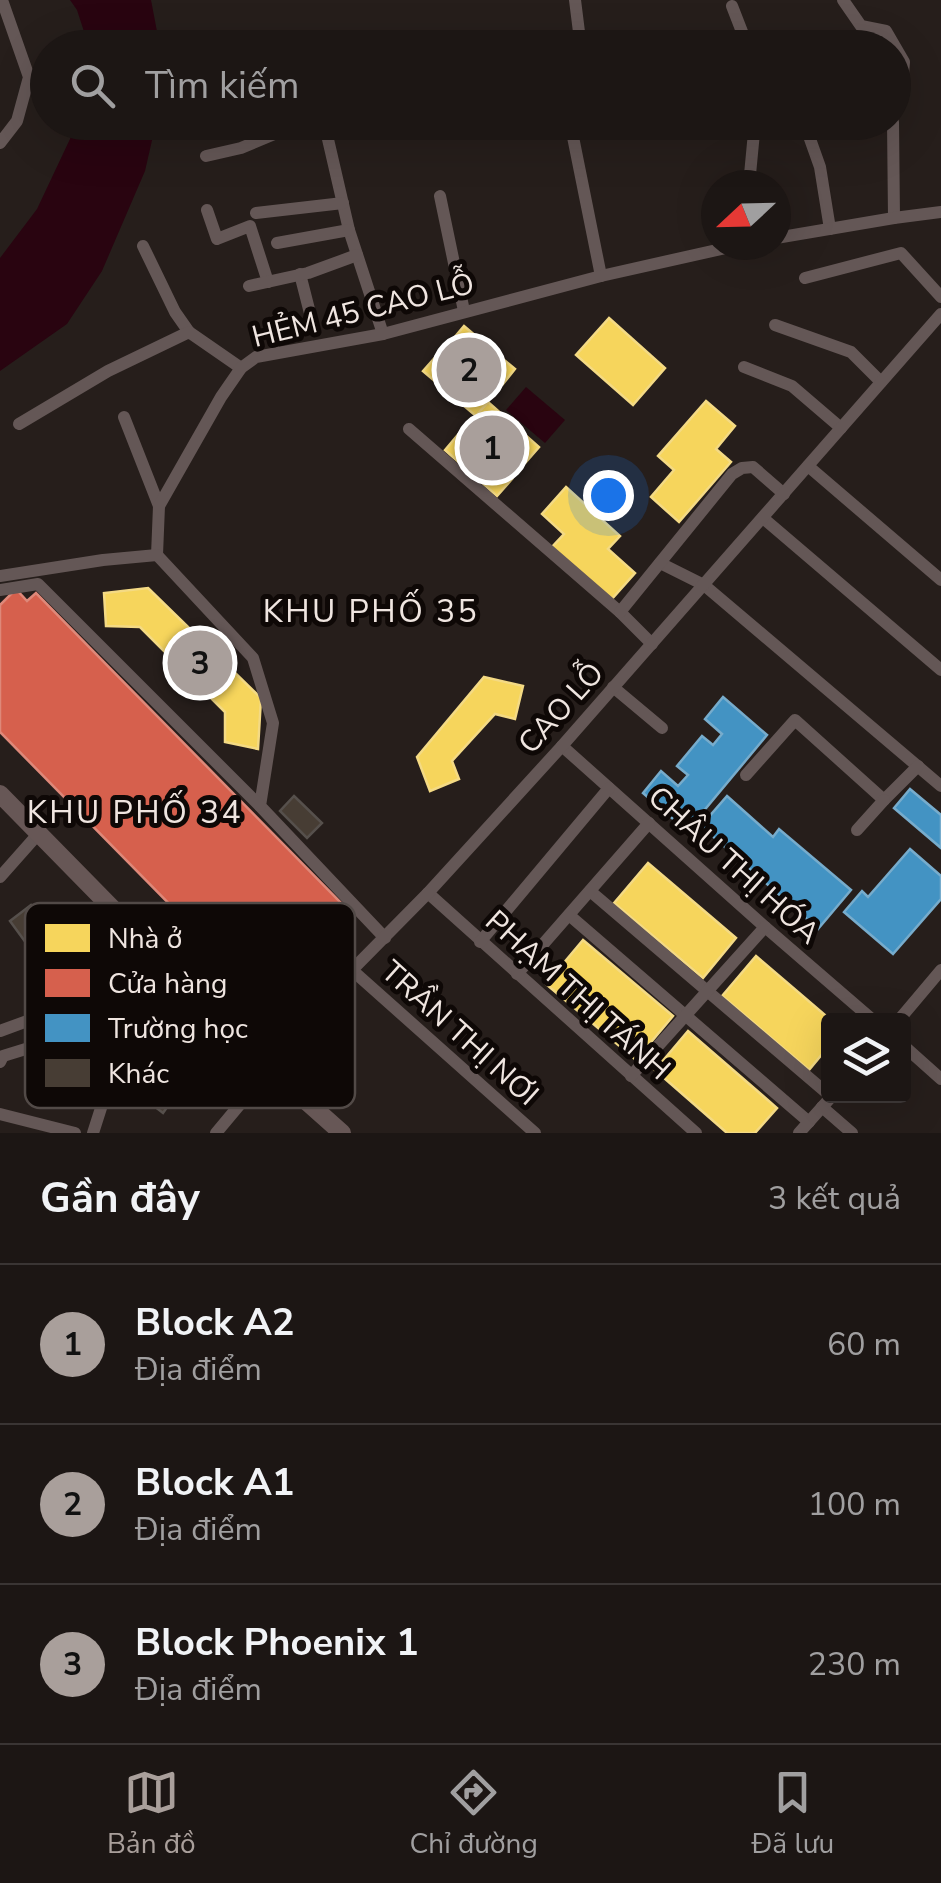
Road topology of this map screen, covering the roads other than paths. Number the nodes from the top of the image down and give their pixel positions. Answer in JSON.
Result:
{"nodes":[{"id":1,"x":2,"y":0,"type":"edge"},
{"id":2,"x":575,"y":0,"type":"edge"},
{"id":3,"x":844,"y":0,"type":"edge"},
{"id":4,"x":732,"y":6,"type":"dead end"},
{"id":5,"x":579,"y":30,"type":"edge"},
{"id":6,"x":741,"y":30,"type":"edge"},
{"id":7,"x":878,"y":30,"type":"edge"},
{"id":8,"x":252,"y":140,"type":"edge"},
{"id":9,"x":328,"y":140,"type":"edge"},
{"id":10,"x":574,"y":140,"type":"edge"},
{"id":11,"x":753,"y":140,"type":"edge"},
{"id":12,"x":810,"y":140,"type":"edge"},
{"id":13,"x":893,"y":140,"type":"edge"},
{"id":14,"x":0,"y":143,"type":"edge"},
{"id":15,"x":206,"y":156,"type":"dead end"},
{"id":16,"x":750,"y":170,"type":"edge"},
{"id":17,"x":440,"y":196,"type":"dead end"},
{"id":18,"x":342,"y":203,"type":"junction"},
{"id":19,"x":208,"y":210,"type":"dead end"},
{"id":20,"x":941,"y":212,"type":"edge"},
{"id":21,"x":256,"y":213,"type":"dead end"},
{"id":22,"x":894,"y":218,"type":"junction"},
{"id":23,"x":830,"y":229,"type":"junction"},
{"id":24,"x":348,"y":230,"type":"junction"},
{"id":25,"x":791,"y":236,"type":"edge"},
{"id":26,"x":277,"y":243,"type":"dead end"},
{"id":27,"x":144,"y":246,"type":"dead end"},
{"id":28,"x":701,"y":253,"type":"edge"},
{"id":29,"x":357,"y":255,"type":"junction"},
{"id":30,"x":300,"y":274,"type":"junction"},
{"id":31,"x":601,"y":276,"type":"junction"},
{"id":32,"x":805,"y":278,"type":"dead end"},
{"id":33,"x":268,"y":282,"type":"junction"},
{"id":34,"x":249,"y":286,"type":"dead end"},
{"id":35,"x":941,"y":297,"type":"edge"},
{"id":36,"x":464,"y":311,"type":"junction"},
{"id":37,"x":941,"y":314,"type":"edge"},
{"id":38,"x":312,"y":322,"type":"dead end"},
{"id":39,"x":776,"y":324,"type":"dead end"},
{"id":40,"x":189,"y":332,"type":"junction"},
{"id":41,"x":383,"y":334,"type":"junction"},
{"id":42,"x":744,"y":367,"type":"dead end"},
{"id":43,"x":241,"y":368,"type":"junction"},
{"id":44,"x":881,"y":382,"type":"junction"},
{"id":45,"x":124,"y":418,"type":"dead end"},
{"id":46,"x":19,"y":424,"type":"dead end"},
{"id":47,"x":841,"y":428,"type":"junction"},
{"id":48,"x":409,"y":429,"type":"dead end"},
{"id":49,"x":808,"y":466,"type":"junction"},
{"id":50,"x":784,"y":494,"type":"junction"},
{"id":51,"x":159,"y":506,"type":"junction"},
{"id":52,"x":763,"y":518,"type":"junction"},
{"id":53,"x":157,"y":555,"type":"junction"},
{"id":54,"x":660,"y":563,"type":"junction"},
{"id":55,"x":0,"y":576,"type":"edge"},
{"id":56,"x":941,"y":580,"type":"edge"},
{"id":57,"x":704,"y":585,"type":"junction"},
{"id":58,"x":0,"y":590,"type":"edge"},
{"id":59,"x":620,"y":612,"type":"junction"},
{"id":60,"x":652,"y":644,"type":"junction"},
{"id":61,"x":941,"y":670,"type":"edge"},
{"id":62,"x":613,"y":688,"type":"junction"},
{"id":63,"x":662,"y":728,"type":"dead end"},
{"id":64,"x":562,"y":746,"type":"junction"},
{"id":65,"x":918,"y":766,"type":"junction"},
{"id":66,"x":746,"y":775,"type":"dead end"},
{"id":67,"x":941,"y":786,"type":"edge"},
{"id":68,"x":609,"y":788,"type":"junction"},
{"id":69,"x":0,"y":794,"type":"edge"},
{"id":70,"x":884,"y":800,"type":"junction"},
{"id":71,"x":260,"y":806,"type":"junction"},
{"id":72,"x":648,"y":824,"type":"junction"},
{"id":73,"x":857,"y":830,"type":"dead end"},
{"id":74,"x":39,"y":833,"type":"junction"},
{"id":75,"x":0,"y":877,"type":"edge"},
{"id":76,"x":590,"y":891,"type":"junction"},
{"id":77,"x":428,"y":893,"type":"junction"},
{"id":78,"x":108,"y":903,"type":"edge"},
{"id":79,"x":352,"y":903,"type":"edge"},
{"id":80,"x":355,"y":906,"type":"edge"},
{"id":81,"x":569,"y":915,"type":"junction"},
{"id":82,"x":764,"y":927,"type":"junction"},
{"id":83,"x":385,"y":938,"type":"junction"},
{"id":84,"x":480,"y":942,"type":"junction"},
{"id":85,"x":355,"y":967,"type":"edge"},
{"id":86,"x":941,"y":970,"type":"edge"},
{"id":87,"x":355,"y":973,"type":"edge"},
{"id":88,"x":517,"y":974,"type":"junction"},
{"id":89,"x":708,"y":991,"type":"junction"},
{"id":90,"x":866,"y":1013,"type":"edge"},
{"id":91,"x":904,"y":1013,"type":"edge"},
{"id":92,"x":686,"y":1016,"type":"junction"},
{"id":93,"x":25,"y":1022,"type":"edge"},
{"id":94,"x":0,"y":1031,"type":"edge"},
{"id":95,"x":25,"y":1049,"type":"edge"},
{"id":96,"x":911,"y":1052,"type":"edge"},
{"id":97,"x":0,"y":1062,"type":"edge"},
{"id":98,"x":631,"y":1076,"type":"junction"},
{"id":99,"x":941,"y":1080,"type":"edge"},
{"id":100,"x":821,"y":1091,"type":"edge"},
{"id":101,"x":825,"y":1103,"type":"edge"},
{"id":102,"x":832,"y":1103,"type":"edge"},
{"id":103,"x":101,"y":1108,"type":"edge"},
{"id":104,"x":236,"y":1108,"type":"edge"},
{"id":105,"x":314,"y":1108,"type":"edge"},
{"id":106,"x":0,"y":1114,"type":"edge"},
{"id":107,"x":810,"y":1122,"type":"junction"},
{"id":108,"x":76,"y":1133,"type":"edge"},
{"id":109,"x":93,"y":1133,"type":"edge"},
{"id":110,"x":216,"y":1133,"type":"edge"},
{"id":111,"x":342,"y":1133,"type":"edge"},
{"id":112,"x":534,"y":1133,"type":"edge"},
{"id":113,"x":696,"y":1133,"type":"edge"},
{"id":114,"x":799,"y":1133,"type":"edge"},
{"id":115,"x":852,"y":1133,"type":"edge"}],
"edges":[{"from":1,"to":14,"type":"street"},
{"from":2,"to":5,"type":"street"},
{"from":3,"to":7,"type":"street"},
{"from":4,"to":6,"type":"street"},
{"from":8,"to":15,"type":"street"},
{"from":9,"to":18,"type":"street"},
{"from":10,"to":31,"type":"street"},
{"from":11,"to":16,"type":"street"},
{"from":12,"to":23,"type":"street"},
{"from":13,"to":22,"type":"street"},
{"from":17,"to":36,"type":"street"},
{"from":18,"to":21,"type":"street"},
{"from":18,"to":24,"type":"street"},
{"from":19,"to":33,"type":"street"},
{"from":20,"to":22,"type":"street"},
{"from":22,"to":23,"type":"street"},
{"from":23,"to":25,"type":"street"},
{"from":24,"to":26,"type":"street"},
{"from":24,"to":29,"type":"street"},
{"from":27,"to":40,"type":"street"},
{"from":28,"to":31,"type":"street","name":"HẺM 45 CAO LỖ"},
{"from":29,"to":30,"type":"street"},
{"from":29,"to":41,"type":"street"},
{"from":30,"to":33,"type":"street"},
{"from":30,"to":38,"type":"street"},
{"from":31,"to":36,"type":"street","name":"HẺM 45 CAO LỖ"},
{"from":32,"to":35,"type":"street"},
{"from":33,"to":34,"type":"street"},
{"from":36,"to":41,"type":"street","name":"HẺM 45 CAO LỖ"},
{"from":37,"to":44,"type":"street","name":"CAO LỖ"},
{"from":39,"to":44,"type":"street"},
{"from":40,"to":43,"type":"street"},
{"from":40,"to":46,"type":"street"},
{"from":41,"to":43,"type":"street","name":"HẺM 45 CAO LỖ"},
{"from":42,"to":47,"type":"street"},
{"from":43,"to":51,"type":"street","name":"HẺM 45 CAO LỖ"},
{"from":44,"to":47,"type":"street","name":"CAO LỖ"},
{"from":45,"to":51,"type":"street"},
{"from":47,"to":49,"type":"street","name":"CAO LỖ"},
{"from":48,"to":59,"type":"street"},
{"from":49,"to":50,"type":"street","name":"CAO LỖ"},
{"from":49,"to":56,"type":"street"},
{"from":50,"to":52,"type":"street","name":"CAO LỖ"},
{"from":50,"to":54,"type":"street"},
{"from":51,"to":53,"type":"street","name":"HẺM 45 CAO LỖ"},
{"from":52,"to":57,"type":"street","name":"CAO LỖ"},
{"from":52,"to":61,"type":"street"},
{"from":53,"to":55,"type":"street"},
{"from":53,"to":71,"type":"street"},
{"from":54,"to":57,"type":"street"},
{"from":54,"to":59,"type":"street"},
{"from":57,"to":60,"type":"street","name":"CAO LỖ"},
{"from":57,"to":65,"type":"street"},
{"from":58,"to":71,"type":"street"},
{"from":59,"to":60,"type":"street"},
{"from":60,"to":62,"type":"street","name":"CAO LỖ"},
{"from":62,"to":63,"type":"street"},
{"from":62,"to":64,"type":"street","name":"CAO LỖ"},
{"from":64,"to":68,"type":"street","name":"CHÂU THỊ HÓA"},
{"from":64,"to":77,"type":"street","name":"CAO LỖ"},
{"from":65,"to":67,"type":"street"},
{"from":65,"to":70,"type":"street"},
{"from":66,"to":70,"type":"street"},
{"from":68,"to":72,"type":"street","name":"CHÂU THỊ HÓA"},
{"from":68,"to":84,"type":"street"},
{"from":69,"to":74,"type":"main road"},
{"from":70,"to":73,"type":"street"},
{"from":71,"to":79,"type":"street"},
{"from":72,"to":76,"type":"street"},
{"from":72,"to":82,"type":"street","name":"CHÂU THỊ HÓA"},
{"from":74,"to":75,"type":"street"},
{"from":74,"to":78,"type":"main road"},
{"from":76,"to":81,"type":"street"},
{"from":76,"to":89,"type":"street"},
{"from":77,"to":83,"type":"street","name":"CAO LỖ"},
{"from":77,"to":84,"type":"street","name":"PHẠM THỊ TÁNH"},
{"from":80,"to":83,"type":"street"},
{"from":81,"to":88,"type":"street"},
{"from":81,"to":92,"type":"street"},
{"from":82,"to":89,"type":"street"},
{"from":82,"to":90,"type":"street","name":"CHÂU THỊ HÓA"},
{"from":83,"to":85,"type":"street","name":"CAO LỖ"},
{"from":84,"to":88,"type":"street","name":"PHẠM THỊ TÁNH"},
{"from":86,"to":91,"type":"street"},
{"from":87,"to":112,"type":"street","name":"TRẦN THỊ NƠI"},
{"from":88,"to":98,"type":"street","name":"PHẠM THỊ TÁNH"},
{"from":89,"to":92,"type":"street"},
{"from":89,"to":100,"type":"street"},
{"from":92,"to":98,"type":"street"},
{"from":92,"to":107,"type":"street"},
{"from":93,"to":94,"type":"street"},
{"from":95,"to":97,"type":"street"},
{"from":96,"to":99,"type":"street"},
{"from":98,"to":113,"type":"street","name":"PHẠM THỊ TÁNH"},
{"from":101,"to":107,"type":"street"},
{"from":102,"to":115,"type":"street"},
{"from":103,"to":109,"type":"street"},
{"from":104,"to":110,"type":"street","name":"CAO LỖ"},
{"from":105,"to":111,"type":"main road"},
{"from":106,"to":108,"type":"street"},
{"from":107,"to":114,"type":"street"}]}
